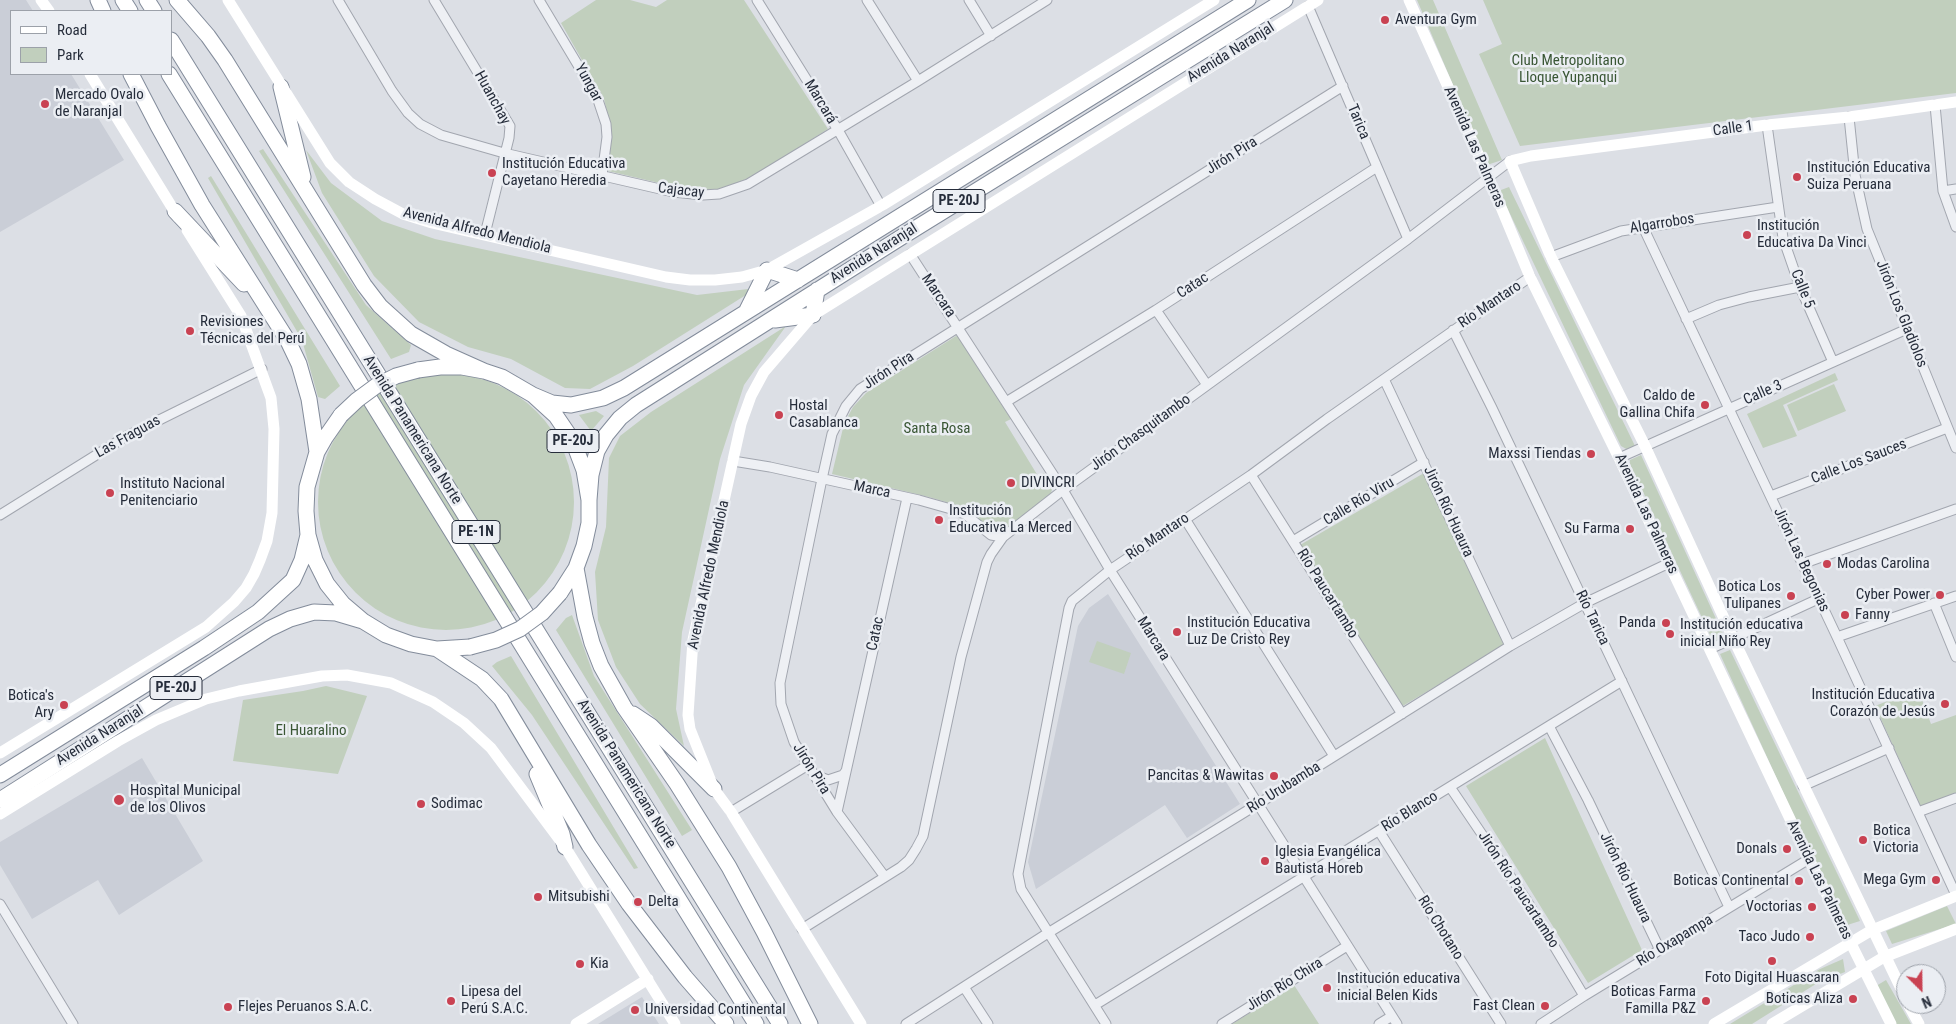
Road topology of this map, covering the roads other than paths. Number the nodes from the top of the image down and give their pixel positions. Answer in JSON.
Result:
{"nodes":[{"id":1,"x":177,"y":0,"type":"edge"},
{"id":2,"x":228,"y":0,"type":"edge"},
{"id":3,"x":338,"y":0,"type":"edge"},
{"id":4,"x":434,"y":0,"type":"edge"},
{"id":5,"x":539,"y":0,"type":"edge"},
{"id":6,"x":757,"y":0,"type":"edge"},
{"id":7,"x":867,"y":0,"type":"edge"},
{"id":8,"x":969,"y":0,"type":"edge"},
{"id":9,"x":1047,"y":0,"type":"edge"},
{"id":10,"x":1214,"y":0,"type":"edge"},
{"id":11,"x":1248,"y":0,"type":"edge"},
{"id":12,"x":1285,"y":0,"type":"edge"},
{"id":13,"x":1409,"y":0,"type":"edge"},
{"id":14,"x":1312,"y":3,"type":"edge"},
{"id":15,"x":992,"y":36,"type":"junction"},
{"id":16,"x":172,"y":42,"type":"edge"},
{"id":17,"x":91,"y":75,"type":"edge"},
{"id":18,"x":132,"y":75,"type":"edge"},
{"id":19,"x":170,"y":75,"type":"edge"},
{"id":20,"x":918,"y":81,"type":"junction"},
{"id":21,"x":1343,"y":86,"type":"junction"},
{"id":22,"x":281,"y":87,"type":"junction"},
{"id":23,"x":1956,"y":102,"type":"edge"},
{"id":24,"x":1935,"y":105,"type":"junction"},
{"id":25,"x":1849,"y":117,"type":"junction"},
{"id":26,"x":1767,"y":125,"type":"junction"},
{"id":27,"x":838,"y":130,"type":"junction"},
{"id":28,"x":504,"y":153,"type":"junction"},
{"id":29,"x":1510,"y":161,"type":"junction"},
{"id":30,"x":1377,"y":167,"type":"junction"},
{"id":31,"x":602,"y":175,"type":"junction"},
{"id":32,"x":1488,"y":176,"type":"junction"},
{"id":33,"x":1956,"y":189,"type":"edge"},
{"id":34,"x":1943,"y":191,"type":"junction"},
{"id":35,"x":307,"y":193,"type":"junction"},
{"id":36,"x":881,"y":206,"type":"junction"},
{"id":37,"x":1778,"y":207,"type":"junction"},
{"id":38,"x":175,"y":211,"type":"junction"},
{"id":39,"x":1643,"y":227,"type":"junction"},
{"id":40,"x":1956,"y":227,"type":"edge"},
{"id":41,"x":485,"y":234,"type":"junction"},
{"id":42,"x":1408,"y":239,"type":"junction"},
{"id":43,"x":910,"y":254,"type":"junction"},
{"id":44,"x":1551,"y":257,"type":"junction"},
{"id":45,"x":767,"y":270,"type":"junction"},
{"id":46,"x":1530,"y":277,"type":"junction"},
{"id":47,"x":798,"y":280,"type":"junction"},
{"id":48,"x":1800,"y":287,"type":"junction"},
{"id":49,"x":817,"y":290,"type":"junction"},
{"id":50,"x":270,"y":310,"type":"junction"},
{"id":51,"x":1156,"y":310,"type":"junction"},
{"id":52,"x":746,"y":311,"type":"junction"},
{"id":53,"x":813,"y":315,"type":"junction"},
{"id":54,"x":1686,"y":319,"type":"junction"},
{"id":55,"x":769,"y":320,"type":"junction"},
{"id":56,"x":959,"y":326,"type":"junction"},
{"id":57,"x":1907,"y":329,"type":"junction"},
{"id":58,"x":1453,"y":330,"type":"junction"},
{"id":59,"x":793,"y":336,"type":"joint"},
{"id":60,"x":1833,"y":362,"type":"junction"},
{"id":61,"x":262,"y":369,"type":"junction"},
{"id":62,"x":484,"y":371,"type":"junction"},
{"id":63,"x":1384,"y":379,"type":"junction"},
{"id":64,"x":1207,"y":385,"type":"junction"},
{"id":65,"x":533,"y":395,"type":"junction"},
{"id":66,"x":1006,"y":402,"type":"junction"},
{"id":67,"x":1729,"y":409,"type":"junction"},
{"id":68,"x":1947,"y":428,"type":"junction"},
{"id":69,"x":1645,"y":446,"type":"junction"},
{"id":70,"x":1956,"y":448,"type":"edge"},
{"id":71,"x":317,"y":452,"type":"junction"},
{"id":72,"x":1619,"y":458,"type":"junction"},
{"id":73,"x":733,"y":461,"type":"junction"},
{"id":74,"x":1424,"y":462,"type":"junction"},
{"id":75,"x":1251,"y":474,"type":"junction"},
{"id":76,"x":822,"y":479,"type":"junction"},
{"id":77,"x":1062,"y":490,"type":"junction"},
{"id":78,"x":1770,"y":496,"type":"junction"},
{"id":79,"x":907,"y":498,"type":"junction"},
{"id":80,"x":589,"y":500,"type":"junction"},
{"id":81,"x":1956,"y":509,"type":"edge"},
{"id":82,"x":0,"y":514,"type":"edge"},
{"id":83,"x":1185,"y":519,"type":"junction"},
{"id":84,"x":308,"y":536,"type":"junction"},
{"id":85,"x":1003,"y":538,"type":"junction"},
{"id":86,"x":1293,"y":541,"type":"junction"},
{"id":87,"x":1669,"y":563,"type":"junction"},
{"id":88,"x":1802,"y":564,"type":"junction"},
{"id":89,"x":576,"y":568,"type":"junction"},
{"id":90,"x":1110,"y":570,"type":"junction"},
{"id":91,"x":1956,"y":596,"type":"edge"},
{"id":92,"x":1818,"y":599,"type":"junction"},
{"id":93,"x":1585,"y":603,"type":"junction"},
{"id":94,"x":1934,"y":604,"type":"junction"},
{"id":95,"x":363,"y":622,"type":"junction"},
{"id":96,"x":1837,"y":636,"type":"junction"},
{"id":97,"x":1732,"y":638,"type":"junction"},
{"id":98,"x":1510,"y":646,"type":"junction"},
{"id":99,"x":437,"y":649,"type":"junction"},
{"id":100,"x":1710,"y":649,"type":"junction"},
{"id":101,"x":1956,"y":657,"type":"edge"},
{"id":102,"x":1622,"y":681,"type":"junction"},
{"id":103,"x":624,"y":707,"type":"junction"},
{"id":104,"x":1402,"y":714,"type":"junction"},
{"id":105,"x":1549,"y":726,"type":"junction"},
{"id":106,"x":526,"y":742,"type":"junction"},
{"id":107,"x":1889,"y":748,"type":"junction"},
{"id":108,"x":0,"y":753,"type":"edge"},
{"id":109,"x":1334,"y":756,"type":"junction"},
{"id":110,"x":79,"y":758,"type":"junction"},
{"id":111,"x":808,"y":765,"type":"junction"},
{"id":112,"x":846,"y":771,"type":"junction"},
{"id":113,"x":0,"y":775,"type":"edge"},
{"id":114,"x":815,"y":775,"type":"junction"},
{"id":115,"x":1450,"y":786,"type":"junction"},
{"id":116,"x":1803,"y":786,"type":"junction"},
{"id":117,"x":714,"y":789,"type":"junction"},
{"id":118,"x":1956,"y":798,"type":"edge"},
{"id":119,"x":0,"y":800,"type":"edge"},
{"id":120,"x":1258,"y":804,"type":"junction"},
{"id":121,"x":731,"y":812,"type":"junction"},
{"id":122,"x":837,"y":812,"type":"junction"},
{"id":123,"x":1918,"y":812,"type":"junction"},
{"id":124,"x":0,"y":814,"type":"edge"},
{"id":125,"x":1379,"y":831,"type":"junction"},
{"id":126,"x":565,"y":847,"type":"junction"},
{"id":127,"x":1808,"y":858,"type":"junction"},
{"id":128,"x":885,"y":877,"type":"junction"},
{"id":129,"x":1304,"y":877,"type":"junction"},
{"id":130,"x":1956,"y":896,"type":"edge"},
{"id":131,"x":0,"y":904,"type":"edge"},
{"id":132,"x":1729,"y":907,"type":"junction"},
{"id":133,"x":802,"y":929,"type":"junction"},
{"id":134,"x":1956,"y":929,"type":"edge"},
{"id":135,"x":1872,"y":930,"type":"junction"},
{"id":136,"x":1048,"y":933,"type":"junction"},
{"id":137,"x":1850,"y":942,"type":"junction"},
{"id":138,"x":1347,"y":946,"type":"junction"},
{"id":139,"x":1660,"y":950,"type":"junction"},
{"id":140,"x":1884,"y":957,"type":"junction"},
{"id":141,"x":1863,"y":970,"type":"junction"},
{"id":142,"x":648,"y":979,"type":"junction"},
{"id":143,"x":1896,"y":980,"type":"edge"},
{"id":144,"x":964,"y":987,"type":"junction"},
{"id":145,"x":1584,"y":996,"type":"junction"},
{"id":146,"x":1095,"y":1005,"type":"junction"},
{"id":147,"x":1394,"y":1020,"type":"edge"},
{"id":148,"x":73,"y":1024,"type":"edge"},
{"id":149,"x":576,"y":1024,"type":"edge"},
{"id":150,"x":675,"y":1024,"type":"edge"},
{"id":151,"x":726,"y":1024,"type":"edge"},
{"id":152,"x":756,"y":1024,"type":"edge"},
{"id":153,"x":780,"y":1024,"type":"edge"},
{"id":154,"x":810,"y":1024,"type":"edge"},
{"id":155,"x":861,"y":1024,"type":"edge"},
{"id":156,"x":906,"y":1024,"type":"edge"},
{"id":157,"x":988,"y":1024,"type":"edge"},
{"id":158,"x":1106,"y":1024,"type":"edge"},
{"id":159,"x":1222,"y":1024,"type":"edge"},
{"id":160,"x":1379,"y":1024,"type":"edge"},
{"id":161,"x":1501,"y":1024,"type":"edge"},
{"id":162,"x":1542,"y":1024,"type":"edge"},
{"id":163,"x":1714,"y":1024,"type":"edge"},
{"id":164,"x":1772,"y":1024,"type":"edge"},
{"id":165,"x":1891,"y":1024,"type":"edge"}],
"edges":[{"from":1,"to":35,"type":"highway"},
{"from":2,"to":22,"type":"main road","name":"Avenida Alfredo Mendiola"},
{"from":3,"to":28,"type":"street","name":"Cajacay"},
{"from":4,"to":28,"type":"street","name":"Huanchay"},
{"from":5,"to":31,"type":"street","name":"Yungar"},
{"from":6,"to":27,"type":"street","name":"Marcará"},
{"from":7,"to":20,"type":"street"},
{"from":8,"to":15,"type":"street"},
{"from":9,"to":15,"type":"street","name":"Cajacay"},
{"from":10,"to":36,"type":"main road"},
{"from":11,"to":47,"type":"highway","name":"Avenida Naranjal","number":"PE-20J"},
{"from":12,"to":49,"type":"highway","name":"Avenida Naranjal","number":"PE-20J"},
{"from":13,"to":32,"type":"main road","name":"Avenida Las Palmeras"},
{"from":14,"to":21,"type":"street","name":"Tarica"},
{"from":14,"to":43,"type":"main road","name":"Avenida Naranjal"},
{"from":15,"to":20,"type":"street","name":"Cajacay"},
{"from":16,"to":153,"type":"highway","name":"Avenida Panamericana Norte","number":"PE-1N"},
{"from":17,"to":38,"type":"main road"},
{"from":18,"to":50,"type":"highway"},
{"from":19,"to":152,"type":"highway","name":"Avenida Panamericana Norte","number":"PE-1N"},
{"from":20,"to":27,"type":"street","name":"Cajacay"},
{"from":21,"to":30,"type":"street","name":"Tarica"},
{"from":21,"to":56,"type":"street","name":"Jirón Pira"},
{"from":22,"to":35,"type":"highway"},
{"from":22,"to":41,"type":"main road","name":"Avenida Alfredo Mendiola"},
{"from":23,"to":24,"type":"main road","name":"Calle 1"},
{"from":24,"to":25,"type":"main road","name":"Calle 1"},
{"from":24,"to":34,"type":"street"},
{"from":25,"to":26,"type":"main road","name":"Calle 1"},
{"from":25,"to":57,"type":"street","name":"Jirón Los Gladiolos"},
{"from":26,"to":29,"type":"main road","name":"Calle 1"},
{"from":26,"to":37,"type":"street","name":"Calle 5"},
{"from":27,"to":31,"type":"street","name":"Cajacay"},
{"from":27,"to":36,"type":"street","name":"Marcará"},
{"from":28,"to":31,"type":"street","name":"Cajacay"},
{"from":28,"to":41,"type":"street","name":"Huanchay"},
{"from":29,"to":32,"type":"street","name":"Jirón Chasquitambo"},
{"from":29,"to":44,"type":"main road","name":"Avenida Las Palmeras"},
{"from":30,"to":42,"type":"street","name":"Tarica"},
{"from":30,"to":51,"type":"street","name":"Catac"},
{"from":32,"to":42,"type":"street","name":"Jirón Chasquitambo"},
{"from":32,"to":46,"type":"main road","name":"Avenida Las Palmeras"},
{"from":33,"to":34,"type":"street"},
{"from":34,"to":40,"type":"street"},
{"from":35,"to":62,"type":"highway"},
{"from":36,"to":45,"type":"main road"},
{"from":37,"to":39,"type":"street","name":"Algarrobos"},
{"from":37,"to":48,"type":"street","name":"Calle 5"},
{"from":38,"to":50,"type":"highway"},
{"from":38,"to":61,"type":"main road"},
{"from":39,"to":44,"type":"street","name":"Algarrobos"},
{"from":39,"to":54,"type":"street","name":"Jirón Las Begonias"},
{"from":41,"to":45,"type":"main road","name":"Avenida Alfredo Mendiola"},
{"from":42,"to":64,"type":"street","name":"Jirón Chasquitambo"},
{"from":43,"to":53,"type":"main road","name":"Avenida Naranjal"},
{"from":43,"to":56,"type":"street","name":"Marcara"},
{"from":44,"to":69,"type":"main road","name":"Avenida Las Palmeras"},
{"from":45,"to":47,"type":"highway"},
{"from":45,"to":52,"type":"highway"},
{"from":46,"to":58,"type":"street","name":"Río Mantaro"},
{"from":46,"to":72,"type":"main road","name":"Avenida Las Palmeras"},
{"from":47,"to":52,"type":"highway","name":"Avenida Naranjal","number":"PE-20J"},
{"from":48,"to":54,"type":"street"},
{"from":48,"to":60,"type":"street","name":"Calle 5"},
{"from":49,"to":53,"type":"highway"},
{"from":49,"to":55,"type":"highway","name":"Avenida Naranjal","number":"PE-20J"},
{"from":50,"to":71,"type":"highway"},
{"from":51,"to":64,"type":"street"},
{"from":51,"to":66,"type":"street","name":"Catac"},
{"from":52,"to":65,"type":"highway","name":"Avenida Naranjal","number":"PE-20J"},
{"from":53,"to":55,"type":"highway"},
{"from":53,"to":59,"type":"main road","name":"Avenida Naranjal"},
{"from":54,"to":67,"type":"street","name":"Jirón Las Begonias"},
{"from":55,"to":80,"type":"highway","name":"Avenida Naranjal","number":"PE-20J"},
{"from":56,"to":66,"type":"street","name":"Marcara"},
{"from":56,"to":76,"type":"street","name":"Jirón Pira"},
{"from":57,"to":60,"type":"street","name":"Calle 3"},
{"from":57,"to":68,"type":"street","name":"Jirón Los Gladiolos"},
{"from":58,"to":63,"type":"street","name":"Río Mantaro"},
{"from":58,"to":93,"type":"street","name":"Río Tarica"},
{"from":59,"to":73,"type":"main road","name":"Avenida Alfredo Mendiola"},
{"from":60,"to":67,"type":"street","name":"Calle 3"},
{"from":61,"to":82,"type":"street","name":"Las Fraguas"},
{"from":61,"to":108,"type":"main road"},
{"from":62,"to":65,"type":"highway","number":"PE-20J"},
{"from":62,"to":71,"type":"highway","number":"PE-20J","bridge":true},
{"from":63,"to":74,"type":"street","name":"Jirón Río Huaura"},
{"from":63,"to":75,"type":"street","name":"Río Mantaro"},
{"from":64,"to":77,"type":"street","name":"Jirón Chasquitambo"},
{"from":65,"to":80,"type":"highway","number":"PE-20J"},
{"from":66,"to":77,"type":"street","name":"Marcara"},
{"from":67,"to":69,"type":"street","name":"Calle 3"},
{"from":67,"to":78,"type":"street","name":"Jirón Las Begonias"},
{"from":68,"to":70,"type":"street","name":"Jirón Los Gladiolos"},
{"from":68,"to":78,"type":"street","name":"Calle Los Sauces"},
{"from":69,"to":72,"type":"street","name":"Calle 3"},
{"from":69,"to":97,"type":"main road","name":"Avenida Las Palmeras"},
{"from":71,"to":84,"type":"highway","number":"PE-20J"},
{"from":72,"to":87,"type":"main road","name":"Avenida Las Palmeras"},
{"from":73,"to":76,"type":"street","name":"Marca"},
{"from":73,"to":117,"type":"main road","name":"Avenida Alfredo Mendiola"},
{"from":74,"to":86,"type":"street","name":"Calle Río Viru"},
{"from":74,"to":98,"type":"street","name":"Jirón Río Huaura"},
{"from":75,"to":83,"type":"street","name":"Río Mantaro"},
{"from":75,"to":86,"type":"street","name":"Río Paucartambo"},
{"from":76,"to":79,"type":"street","name":"Marca"},
{"from":76,"to":111,"type":"street","name":"Jirón Pira"},
{"from":77,"to":85,"type":"street","name":"Jirón Chasquitambo"},
{"from":77,"to":90,"type":"street","name":"Marcara"},
{"from":78,"to":88,"type":"street","name":"Jirón Las Begonias"},
{"from":79,"to":85,"type":"street","name":"Marca"},
{"from":79,"to":112,"type":"street","name":"Catac"},
{"from":80,"to":89,"type":"highway","number":"PE-20J"},
{"from":81,"to":88,"type":"street"},
{"from":83,"to":90,"type":"street","name":"Río Mantaro"},
{"from":83,"to":109,"type":"street"},
{"from":84,"to":95,"type":"highway","number":"PE-20J"},
{"from":84,"to":113,"type":"highway","name":"Avenida Naranjal","number":"PE-20J"},
{"from":85,"to":128,"type":"street","name":"Jirón Chasquitambo"},
{"from":86,"to":104,"type":"street","name":"Río Paucartambo"},
{"from":87,"to":93,"type":"street","name":"Río Urubamba"},
{"from":87,"to":100,"type":"main road","name":"Avenida Las Palmeras"},
{"from":88,"to":92,"type":"street","name":"Jirón Las Begonias"},
{"from":89,"to":99,"type":"highway","number":"PE-20J","bridge":true},
{"from":89,"to":103,"type":"highway"},
{"from":90,"to":120,"type":"street","name":"Marcara"},
{"from":90,"to":136,"type":"street","name":"Río Mantaro"},
{"from":91,"to":94,"type":"street"},
{"from":92,"to":96,"type":"street","name":"Jirón Las Begonias"},
{"from":92,"to":97,"type":"street"},
{"from":93,"to":98,"type":"street","name":"Río Urubamba"},
{"from":93,"to":102,"type":"street","name":"Río Tarica"},
{"from":94,"to":96,"type":"street"},
{"from":94,"to":101,"type":"street"},
{"from":95,"to":99,"type":"highway","number":"PE-20J"},
{"from":95,"to":110,"type":"highway","name":"Avenida Naranjal","number":"PE-20J"},
{"from":96,"to":107,"type":"street","name":"Jirón Las Begonias"},
{"from":97,"to":100,"type":"street"},
{"from":97,"to":116,"type":"main road","name":"Avenida Las Palmeras"},
{"from":98,"to":104,"type":"street","name":"Río Urubamba"},
{"from":99,"to":106,"type":"highway"},
{"from":100,"to":127,"type":"main road","name":"Avenida Las Palmeras"},
{"from":102,"to":105,"type":"street","name":"Río Blanco"},
{"from":102,"to":132,"type":"street","name":"Río Tarica"},
{"from":103,"to":117,"type":"highway"},
{"from":103,"to":154,"type":"highway"},
{"from":104,"to":109,"type":"street","name":"Río Urubamba"},
{"from":105,"to":115,"type":"street","name":"Río Blanco"},
{"from":105,"to":139,"type":"street","name":"Jirón Río Huaura"},
{"from":106,"to":126,"type":"highway"},
{"from":106,"to":151,"type":"highway"},
{"from":107,"to":116,"type":"street"},
{"from":107,"to":123,"type":"street","name":"Jirón Las Begonias"},
{"from":109,"to":120,"type":"street","name":"Río Urubamba"},
{"from":110,"to":119,"type":"highway","name":"Avenida Naranjal","number":"PE-20J"},
{"from":110,"to":124,"type":"main road","name":"Avenida Naranjal"},
{"from":110,"to":126,"type":"main road","name":"Avenida Naranjal"},
{"from":111,"to":114,"type":"street","name":"Jirón Pira"},
{"from":111,"to":121,"type":"street"},
{"from":112,"to":114,"type":"street"},
{"from":112,"to":122,"type":"street","name":"Catac"},
{"from":114,"to":122,"type":"street","name":"Jirón Pira"},
{"from":115,"to":125,"type":"street","name":"Río Blanco"},
{"from":115,"to":145,"type":"street","name":"Jirón Río Paucartambo"},
{"from":116,"to":135,"type":"main road","name":"Avenida Las Palmeras"},
{"from":117,"to":121,"type":"main road","name":"Avenida Alfredo Mendiola"},
{"from":118,"to":123,"type":"street"},
{"from":120,"to":129,"type":"street","name":"Marcara"},
{"from":120,"to":136,"type":"street","name":"Río Urubamba"},
{"from":121,"to":133,"type":"main road","name":"Avenida Alfredo Mendiola"},
{"from":122,"to":128,"type":"street","name":"Jirón Pira"},
{"from":123,"to":130,"type":"street","name":"Jirón Las Begonias"},
{"from":125,"to":129,"type":"street","name":"Río Blanco"},
{"from":125,"to":161,"type":"street","name":"Río Chotano"},
{"from":126,"to":142,"type":"main road"},
{"from":127,"to":132,"type":"street","name":"Río Oxapampa"},
{"from":127,"to":137,"type":"main road","name":"Avenida Las Palmeras"},
{"from":128,"to":133,"type":"street","name":"Jirón Chasquitambo"},
{"from":129,"to":138,"type":"street","name":"Marcara"},
{"from":129,"to":146,"type":"street","name":"Río Blanco"},
{"from":130,"to":135,"type":"main road"},
{"from":131,"to":148,"type":"street"},
{"from":132,"to":139,"type":"street","name":"Río Oxapampa"},
{"from":133,"to":155,"type":"main road","name":"Avenida Alfredo Mendiola"},
{"from":134,"to":140,"type":"main road"},
{"from":135,"to":137,"type":"main road"},
{"from":135,"to":140,"type":"main road","name":"Avenida Las Palmeras"},
{"from":136,"to":144,"type":"street","name":"Río Urubamba"},
{"from":136,"to":146,"type":"street","name":"Río Mantaro"},
{"from":137,"to":141,"type":"main road","name":"Avenida Las Palmeras"},
{"from":137,"to":163,"type":"main road"},
{"from":138,"to":147,"type":"street","name":"Marcara"},
{"from":138,"to":159,"type":"street","name":"Jirón Río Chira"},
{"from":139,"to":145,"type":"street","name":"Río Oxapampa"},
{"from":140,"to":141,"type":"main road"},
{"from":140,"to":143,"type":"main road","name":"Avenida Las Palmeras"},
{"from":141,"to":164,"type":"main road"},
{"from":141,"to":165,"type":"main road","name":"Avenida Las Palmeras"},
{"from":142,"to":149,"type":"main road"},
{"from":142,"to":150,"type":"main road"},
{"from":144,"to":156,"type":"street","name":"Río Urubamba"},
{"from":144,"to":157,"type":"street"},
{"from":145,"to":162,"type":"street","name":"Río Oxapampa"},
{"from":146,"to":158,"type":"street","name":"Río Mantaro"},
{"from":147,"to":160,"type":"street"}]}
